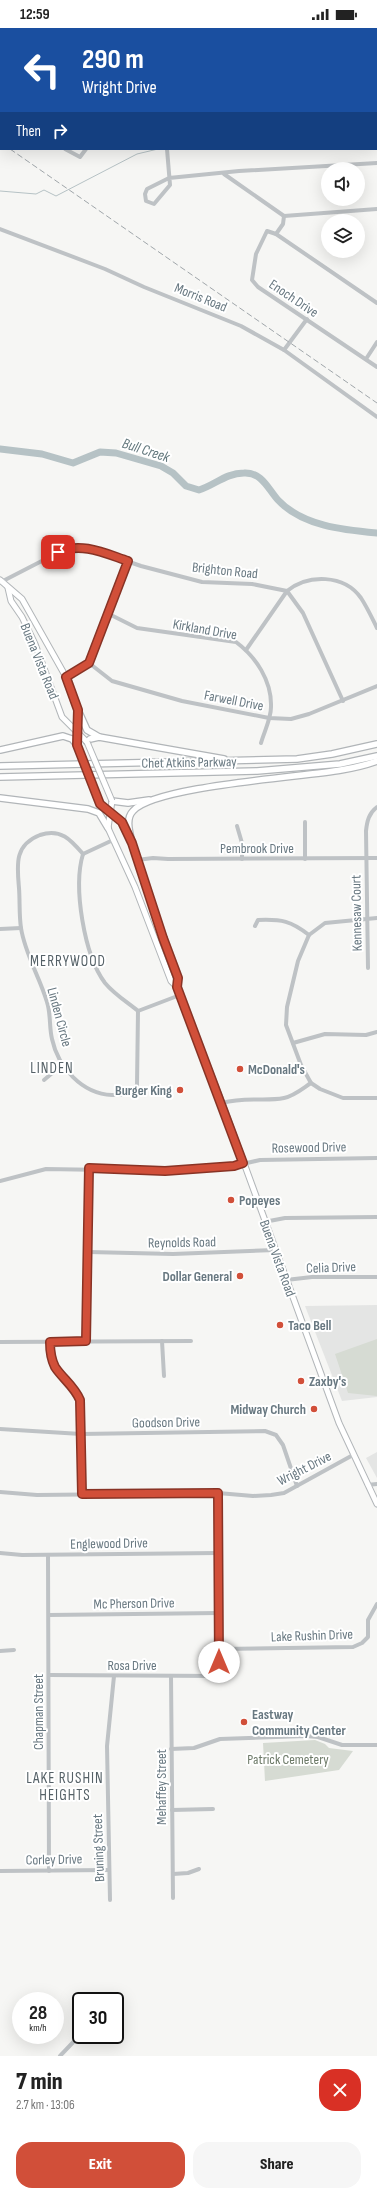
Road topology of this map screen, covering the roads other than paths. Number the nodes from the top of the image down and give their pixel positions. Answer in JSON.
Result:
{"nodes":[{"id":1,"x":67,"y":150,"type":"edge"},
{"id":2,"x":85,"y":150,"type":"edge"},
{"id":3,"x":167,"y":150,"type":"edge"},
{"id":4,"x":377,"y":163,"type":"edge"},
{"id":5,"x":224,"y":174,"type":"junction"},
{"id":6,"x":169,"y":178,"type":"junction"},
{"id":7,"x":377,"y":209,"type":"edge"},
{"id":8,"x":284,"y":216,"type":"junction"},
{"id":9,"x":0,"y":229,"type":"edge"},
{"id":10,"x":276,"y":234,"type":"junction"},
{"id":11,"x":377,"y":303,"type":"edge"},
{"id":12,"x":307,"y":319,"type":"junction"},
{"id":13,"x":377,"y":342,"type":"edge"},
{"id":14,"x":284,"y":350,"type":"junction"},
{"id":15,"x":366,"y":358,"type":"junction"},
{"id":16,"x":377,"y":367,"type":"edge"},
{"id":17,"x":377,"y":417,"type":"edge"},
{"id":18,"x":128,"y":561,"type":"junction"},
{"id":19,"x":1,"y":581,"type":"edge"},
{"id":20,"x":8,"y":588,"type":"junction"},
{"id":21,"x":287,"y":591,"type":"junction"},
{"id":22,"x":109,"y":614,"type":"junction"},
{"id":23,"x":377,"y":628,"type":"edge"},
{"id":24,"x":246,"y":650,"type":"junction"},
{"id":25,"x":89,"y":663,"type":"junction"},
{"id":26,"x":66,"y":677,"type":"junction"},
{"id":27,"x":377,"y":686,"type":"edge"},
{"id":28,"x":343,"y":701,"type":"junction"},
{"id":29,"x":78,"y":710,"type":"junction"},
{"id":30,"x":269,"y":718,"type":"junction"},
{"id":31,"x":76,"y":731,"type":"junction"},
{"id":32,"x":99,"y":737,"type":"junction"},
{"id":33,"x":87,"y":742,"type":"junction"},
{"id":34,"x":260,"y":743,"type":"dead end"},
{"id":35,"x":377,"y":744,"type":"edge"},
{"id":36,"x":77,"y":745,"type":"junction"},
{"id":37,"x":0,"y":750,"type":"edge"},
{"id":38,"x":377,"y":756,"type":"edge"},
{"id":39,"x":241,"y":761,"type":"junction"},
{"id":40,"x":377,"y":761,"type":"edge"},
{"id":41,"x":0,"y":766,"type":"edge"},
{"id":42,"x":0,"y":777,"type":"edge"},
{"id":43,"x":0,"y":798,"type":"edge"},
{"id":44,"x":151,"y":800,"type":"junction"},
{"id":45,"x":112,"y":801,"type":"junction"},
{"id":46,"x":377,"y":808,"type":"edge"},
{"id":47,"x":110,"y":811,"type":"junction"},
{"id":48,"x":305,"y":822,"type":"dead end"},
{"id":49,"x":237,"y":826,"type":"dead end"},
{"id":50,"x":108,"y":828,"type":"junction"},
{"id":51,"x":113,"y":840,"type":"junction"},
{"id":52,"x":132,"y":843,"type":"junction"},
{"id":53,"x":83,"y":854,"type":"junction"},
{"id":54,"x":366,"y":858,"type":"junction"},
{"id":55,"x":377,"y":858,"type":"edge"},
{"id":56,"x":242,"y":859,"type":"junction"},
{"id":57,"x":305,"y":859,"type":"junction"},
{"id":58,"x":137,"y":860,"type":"junction"},
{"id":59,"x":377,"y":918,"type":"edge"},
{"id":60,"x":367,"y":920,"type":"junction"},
{"id":61,"x":255,"y":926,"type":"dead end"},
{"id":62,"x":21,"y":928,"type":"junction"},
{"id":63,"x":0,"y":929,"type":"edge"},
{"id":64,"x":309,"y":935,"type":"junction"},
{"id":65,"x":368,"y":968,"type":"dead end"},
{"id":66,"x":177,"y":987,"type":"junction"},
{"id":67,"x":180,"y":995,"type":"junction"},
{"id":68,"x":138,"y":1011,"type":"junction"},
{"id":69,"x":377,"y":1032,"type":"edge"},
{"id":70,"x":293,"y":1043,"type":"junction"},
{"id":71,"x":63,"y":1064,"type":"junction"},
{"id":72,"x":44,"y":1080,"type":"dead end"},
{"id":73,"x":311,"y":1083,"type":"junction"},
{"id":74,"x":377,"y":1098,"type":"edge"},
{"id":75,"x":222,"y":1103,"type":"junction"},
{"id":76,"x":377,"y":1158,"type":"edge"},
{"id":77,"x":243,"y":1163,"type":"junction"},
{"id":78,"x":89,"y":1168,"type":"junction"},
{"id":79,"x":0,"y":1181,"type":"edge"},
{"id":80,"x":377,"y":1216,"type":"edge"},
{"id":81,"x":264,"y":1222,"type":"junction"},
{"id":82,"x":275,"y":1250,"type":"junction"},
{"id":83,"x":89,"y":1252,"type":"junction"},
{"id":84,"x":377,"y":1277,"type":"edge"},
{"id":85,"x":286,"y":1280,"type":"junction"},
{"id":86,"x":86,"y":1341,"type":"junction"},
{"id":87,"x":162,"y":1341,"type":"junction"},
{"id":88,"x":191,"y":1341,"type":"dead end"},
{"id":89,"x":0,"y":1342,"type":"edge"},
{"id":90,"x":50,"y":1342,"type":"junction"},
{"id":91,"x":164,"y":1376,"type":"dead end"},
{"id":92,"x":0,"y":1429,"type":"edge"},
{"id":93,"x":81,"y":1434,"type":"junction"},
{"id":94,"x":353,"y":1455,"type":"junction"},
{"id":95,"x":377,"y":1484,"type":"edge"},
{"id":96,"x":367,"y":1485,"type":"junction"},
{"id":97,"x":297,"y":1486,"type":"junction"},
{"id":98,"x":0,"y":1492,"type":"edge"},
{"id":99,"x":218,"y":1493,"type":"junction"},
{"id":100,"x":82,"y":1494,"type":"junction"},
{"id":101,"x":377,"y":1504,"type":"edge"},
{"id":102,"x":0,"y":1553,"type":"edge"},
{"id":103,"x":218,"y":1553,"type":"junction"},
{"id":104,"x":48,"y":1554,"type":"junction"},
{"id":105,"x":377,"y":1604,"type":"edge"},
{"id":106,"x":219,"y":1613,"type":"junction"},
{"id":107,"x":49,"y":1615,"type":"junction"},
{"id":108,"x":219,"y":1649,"type":"junction"},
{"id":109,"x":14,"y":1650,"type":"dead end"},
{"id":110,"x":0,"y":1651,"type":"edge"},
{"id":111,"x":49,"y":1675,"type":"junction"},
{"id":112,"x":114,"y":1676,"type":"junction"},
{"id":113,"x":171,"y":1676,"type":"junction"},
{"id":114,"x":377,"y":1745,"type":"edge"},
{"id":115,"x":172,"y":1749,"type":"junction"},
{"id":116,"x":213,"y":1809,"type":"dead end"},
{"id":117,"x":172,"y":1810,"type":"junction"},
{"id":118,"x":199,"y":1869,"type":"dead end"},
{"id":119,"x":48,"y":1870,"type":"junction"},
{"id":120,"x":108,"y":1870,"type":"junction"},
{"id":121,"x":0,"y":1871,"type":"edge"},
{"id":122,"x":172,"y":1874,"type":"junction"},
{"id":123,"x":174,"y":1898,"type":"dead end"},
{"id":124,"x":110,"y":1900,"type":"dead end"},
{"id":125,"x":72,"y":2043,"type":"edge"},
{"id":126,"x":60,"y":2056,"type":"edge"}],
"edges":[{"from":1,"to":2,"type":"street"},
{"from":3,"to":6,"type":"street"},
{"from":4,"to":5,"type":"street"},
{"from":5,"to":6,"type":"street"},
{"from":5,"to":8,"type":"street"},
{"from":6,"to":6,"type":"street"},
{"from":7,"to":8,"type":"street"},
{"from":8,"to":10,"type":"street"},
{"from":9,"to":14,"type":"street","name":"Morris Road"},
{"from":10,"to":11,"type":"street"},
{"from":10,"to":12,"type":"street","name":"Enoch Drive"},
{"from":12,"to":14,"type":"street"},
{"from":12,"to":15,"type":"street","name":"Enoch Drive"},
{"from":13,"to":15,"type":"street"},
{"from":14,"to":17,"type":"street","name":"Morris Road"},
{"from":15,"to":16,"type":"street","name":"Enoch Drive"},
{"from":18,"to":19,"type":"street","name":"Brighton Road"},
{"from":18,"to":21,"type":"street","name":"Brighton Road"},
{"from":18,"to":22,"type":"street"},
{"from":19,"to":20,"type":"main road","name":"Buena Vista Road"},
{"from":20,"to":26,"type":"main road","name":"Buena Vista Road"},
{"from":20,"to":31,"type":"main road","name":"Buena Vista Road"},
{"from":21,"to":23,"type":"street"},
{"from":21,"to":24,"type":"street"},
{"from":21,"to":28,"type":"street"},
{"from":22,"to":24,"type":"street","name":"Kirkland Drive"},
{"from":22,"to":25,"type":"street"},
{"from":24,"to":30,"type":"street","name":"Kirkland Drive"},
{"from":25,"to":26,"type":"street"},
{"from":25,"to":30,"type":"street","name":"Farwell Drive"},
{"from":26,"to":29,"type":"main road","name":"Buena Vista Road"},
{"from":27,"to":28,"type":"street","name":"Farwell Drive"},
{"from":28,"to":30,"type":"street","name":"Farwell Drive"},
{"from":29,"to":31,"type":"main road","name":"Buena Vista Road"},
{"from":29,"to":32,"type":"highway"},
{"from":30,"to":34,"type":"street","name":"Kirkland Drive"},
{"from":31,"to":33,"type":"main road","name":"Buena Vista Road"},
{"from":31,"to":36,"type":"main road","name":"Buena Vista Road"},
{"from":32,"to":33,"type":"highway"},
{"from":32,"to":39,"type":"highway"},
{"from":33,"to":45,"type":"main road","name":"Buena Vista Road","bridge":true},
{"from":35,"to":39,"type":"highway","name":"Chet Atkins Parkway"},
{"from":36,"to":37,"type":"highway"},
{"from":36,"to":47,"type":"main road","name":"Buena Vista Road","bridge":true},
{"from":38,"to":42,"type":"highway","name":"Chet Atkins Parkway"},
{"from":39,"to":41,"type":"highway","name":"Chet Atkins Parkway"},
{"from":40,"to":44,"type":"highway"},
{"from":43,"to":50,"type":"highway"},
{"from":44,"to":45,"type":"highway"},
{"from":44,"to":52,"type":"highway"},
{"from":45,"to":47,"type":"main road","name":"Buena Vista Road"},
{"from":46,"to":54,"type":"street","name":"Kennesaw Court"},
{"from":47,"to":50,"type":"main road","name":"Buena Vista Road"},
{"from":47,"to":52,"type":"main road","name":"Buena Vista Road"},
{"from":48,"to":57,"type":"street"},
{"from":49,"to":56,"type":"street"},
{"from":50,"to":51,"type":"main road","name":"Buena Vista Road"},
{"from":51,"to":53,"type":"street"},
{"from":51,"to":66,"type":"main road","name":"Buena Vista Road"},
{"from":52,"to":58,"type":"main road","name":"Buena Vista Road"},
{"from":53,"to":62,"type":"street","name":"Linden Circle"},
{"from":53,"to":68,"type":"street"},
{"from":54,"to":55,"type":"street","name":"Pembrook Drive"},
{"from":54,"to":57,"type":"street","name":"Pembrook Drive"},
{"from":54,"to":60,"type":"street","name":"Kennesaw Court"},
{"from":56,"to":57,"type":"street","name":"Pembrook Drive"},
{"from":56,"to":58,"type":"street","name":"Pembrook Drive"},
{"from":58,"to":66,"type":"main road","name":"Buena Vista Road"},
{"from":59,"to":60,"type":"street"},
{"from":60,"to":64,"type":"street"},
{"from":60,"to":65,"type":"street","name":"Kennesaw Court"},
{"from":61,"to":64,"type":"street"},
{"from":62,"to":63,"type":"street"},
{"from":62,"to":71,"type":"street","name":"Linden Circle"},
{"from":64,"to":70,"type":"street"},
{"from":66,"to":67,"type":"main road","name":"Buena Vista Road"},
{"from":67,"to":68,"type":"street"},
{"from":67,"to":75,"type":"main road","name":"Buena Vista Road"},
{"from":68,"to":71,"type":"street","name":"Linden Circle"},
{"from":69,"to":70,"type":"street"},
{"from":70,"to":73,"type":"street"},
{"from":71,"to":72,"type":"street"},
{"from":73,"to":74,"type":"street"},
{"from":73,"to":75,"type":"street"},
{"from":75,"to":77,"type":"main road","name":"Buena Vista Road"},
{"from":76,"to":77,"type":"street","name":"Rosewood Drive"},
{"from":77,"to":78,"type":"street","name":"Rosewood Drive"},
{"from":77,"to":81,"type":"main road","name":"Buena Vista Road"},
{"from":78,"to":79,"type":"street","name":"Rosewood Drive"},
{"from":78,"to":83,"type":"street"},
{"from":80,"to":81,"type":"street"},
{"from":81,"to":82,"type":"main road","name":"Buena Vista Road"},
{"from":82,"to":83,"type":"street","name":"Reynolds Road"},
{"from":82,"to":85,"type":"main road","name":"Buena Vista Road"},
{"from":83,"to":86,"type":"street"},
{"from":84,"to":85,"type":"street","name":"Celia Drive"},
{"from":85,"to":94,"type":"main road","name":"Buena Vista Road"},
{"from":86,"to":87,"type":"street"},
{"from":86,"to":90,"type":"street"},
{"from":87,"to":88,"type":"street"},
{"from":87,"to":91,"type":"street"},
{"from":89,"to":90,"type":"street"},
{"from":90,"to":93,"type":"street"},
{"from":92,"to":93,"type":"street","name":"Goodson Drive"},
{"from":93,"to":97,"type":"street","name":"Goodson Drive"},
{"from":93,"to":100,"type":"street"},
{"from":94,"to":96,"type":"main road","name":"Buena Vista Road"},
{"from":94,"to":97,"type":"street","name":"Wright Drive"},
{"from":95,"to":96,"type":"street"},
{"from":96,"to":101,"type":"main road","name":"Buena Vista Road"},
{"from":97,"to":99,"type":"street","name":"Wright Drive"},
{"from":98,"to":100,"type":"street","name":"Wright Drive"},
{"from":99,"to":100,"type":"street","name":"Wright Drive"},
{"from":99,"to":103,"type":"street"},
{"from":102,"to":104,"type":"street","name":"Englewood Drive"},
{"from":103,"to":104,"type":"street","name":"Englewood Drive"},
{"from":103,"to":106,"type":"street"},
{"from":104,"to":107,"type":"street","name":"Chapman Street"},
{"from":105,"to":108,"type":"street","name":"Lake Rushin Drive"},
{"from":106,"to":107,"type":"street","name":"Mc Pherson Drive"},
{"from":106,"to":108,"type":"street"},
{"from":107,"to":111,"type":"street","name":"Chapman Street"},
{"from":108,"to":113,"type":"street","name":"Rosa Drive"},
{"from":109,"to":110,"type":"street"},
{"from":111,"to":112,"type":"street","name":"Rosa Drive"},
{"from":111,"to":119,"type":"street","name":"Chapman Street"},
{"from":112,"to":113,"type":"street","name":"Rosa Drive"},
{"from":112,"to":120,"type":"street","name":"Bruning Street"},
{"from":113,"to":115,"type":"street","name":"Mehaffey Street"},
{"from":114,"to":115,"type":"street"},
{"from":115,"to":117,"type":"street","name":"Mehaffey Street"},
{"from":116,"to":117,"type":"street"},
{"from":117,"to":122,"type":"street","name":"Mehaffey Street"},
{"from":118,"to":122,"type":"street"},
{"from":119,"to":120,"type":"street","name":"Corley Drive"},
{"from":119,"to":121,"type":"street","name":"Corley Drive"},
{"from":120,"to":124,"type":"street","name":"Bruning Street"},
{"from":122,"to":123,"type":"street","name":"Mehaffey Street"},
{"from":125,"to":126,"type":"street"}]}
